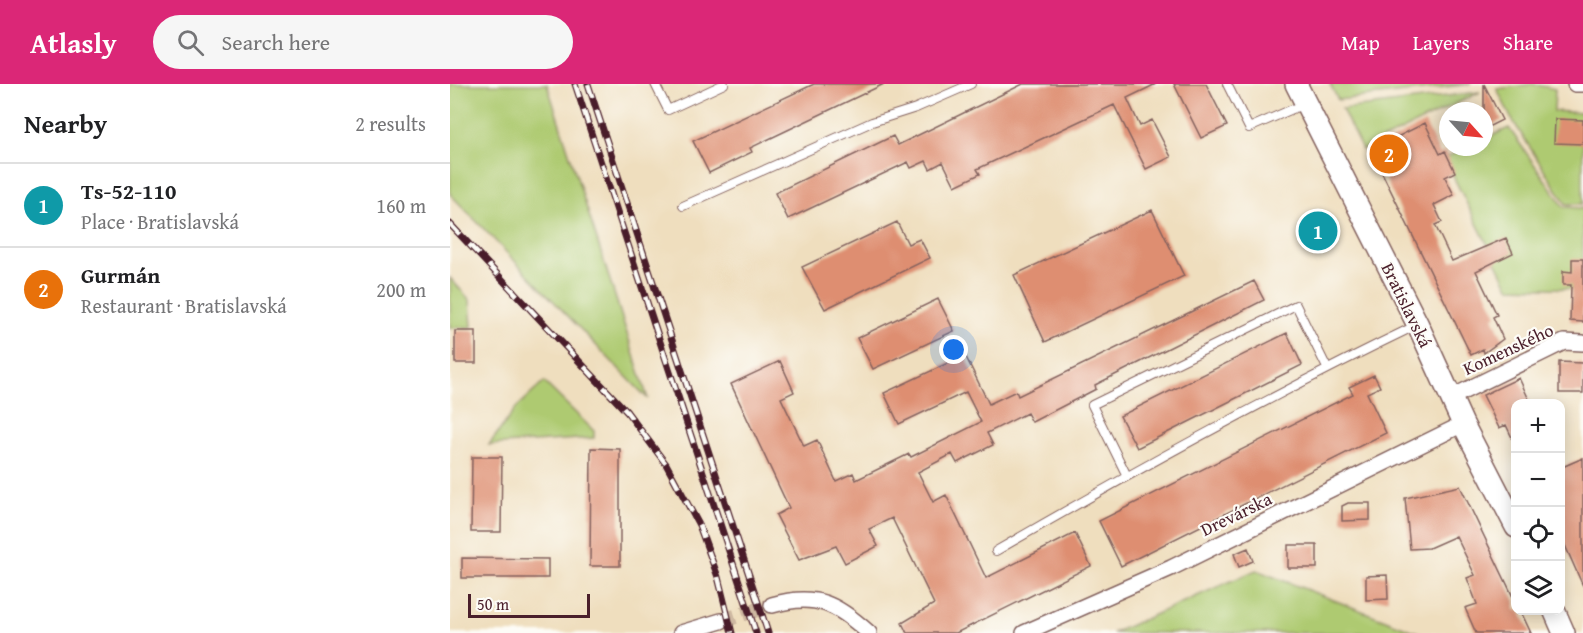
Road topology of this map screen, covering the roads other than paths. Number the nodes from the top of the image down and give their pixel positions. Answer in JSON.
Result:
{"nodes":[{"id":1,"x":655,"y":84,"type":"edge"},
{"id":2,"x":724,"y":84,"type":"edge"},
{"id":3,"x":971,"y":84,"type":"edge"},
{"id":4,"x":1227,"y":84,"type":"edge"},
{"id":5,"x":1296,"y":84,"type":"edge"},
{"id":6,"x":1575,"y":84,"type":"edge"},
{"id":7,"x":1583,"y":84,"type":"edge"},
{"id":8,"x":1306,"y":104,"type":"junction"},
{"id":9,"x":682,"y":206,"type":"dead end"},
{"id":10,"x":1418,"y":325,"type":"junction"},
{"id":11,"x":1583,"y":343,"type":"edge"},
{"id":12,"x":1327,"y":368,"type":"junction"},
{"id":13,"x":1450,"y":398,"type":"junction"},
{"id":14,"x":1463,"y":424,"type":"junction"},
{"id":15,"x":1127,"y":476,"type":"junction"},
{"id":16,"x":1511,"y":519,"type":"edge"},
{"id":17,"x":996,"y":551,"type":"dead end"},
{"id":18,"x":772,"y":605,"type":"tunnel mouth"},
{"id":19,"x":1556,"y":615,"type":"edge"},
{"id":20,"x":721,"y":621,"type":"tunnel mouth"},
{"id":21,"x":681,"y":633,"type":"edge"},
{"id":22,"x":869,"y":633,"type":"edge"},
{"id":23,"x":1024,"y":633,"type":"edge"},
{"id":24,"x":1563,"y":633,"type":"edge"}],
"edges":[{"from":1,"to":2,"type":"lane"},
{"from":3,"to":9,"type":"lane"},
{"from":4,"to":8,"type":"lane"},
{"from":5,"to":8,"type":"main road","name":"Bratislavská"},
{"from":6,"to":7,"type":"street"},
{"from":8,"to":10,"type":"main road","name":"Bratislavská"},
{"from":10,"to":12,"type":"lane"},
{"from":10,"to":13,"type":"main road","name":"Bratislavská"},
{"from":11,"to":13,"type":"street","name":"Komenského"},
{"from":12,"to":15,"type":"lane"},
{"from":12,"to":15,"type":"lane"},
{"from":13,"to":14,"type":"main road","name":"Bratislavská"},
{"from":14,"to":16,"type":"main road","name":"Bratislavská"},
{"from":14,"to":23,"type":"street","name":"Drevárska"},
{"from":15,"to":17,"type":"lane"},
{"from":18,"to":22,"type":"street"},
{"from":19,"to":24,"type":"main road"},
{"from":20,"to":21,"type":"street"}]}
